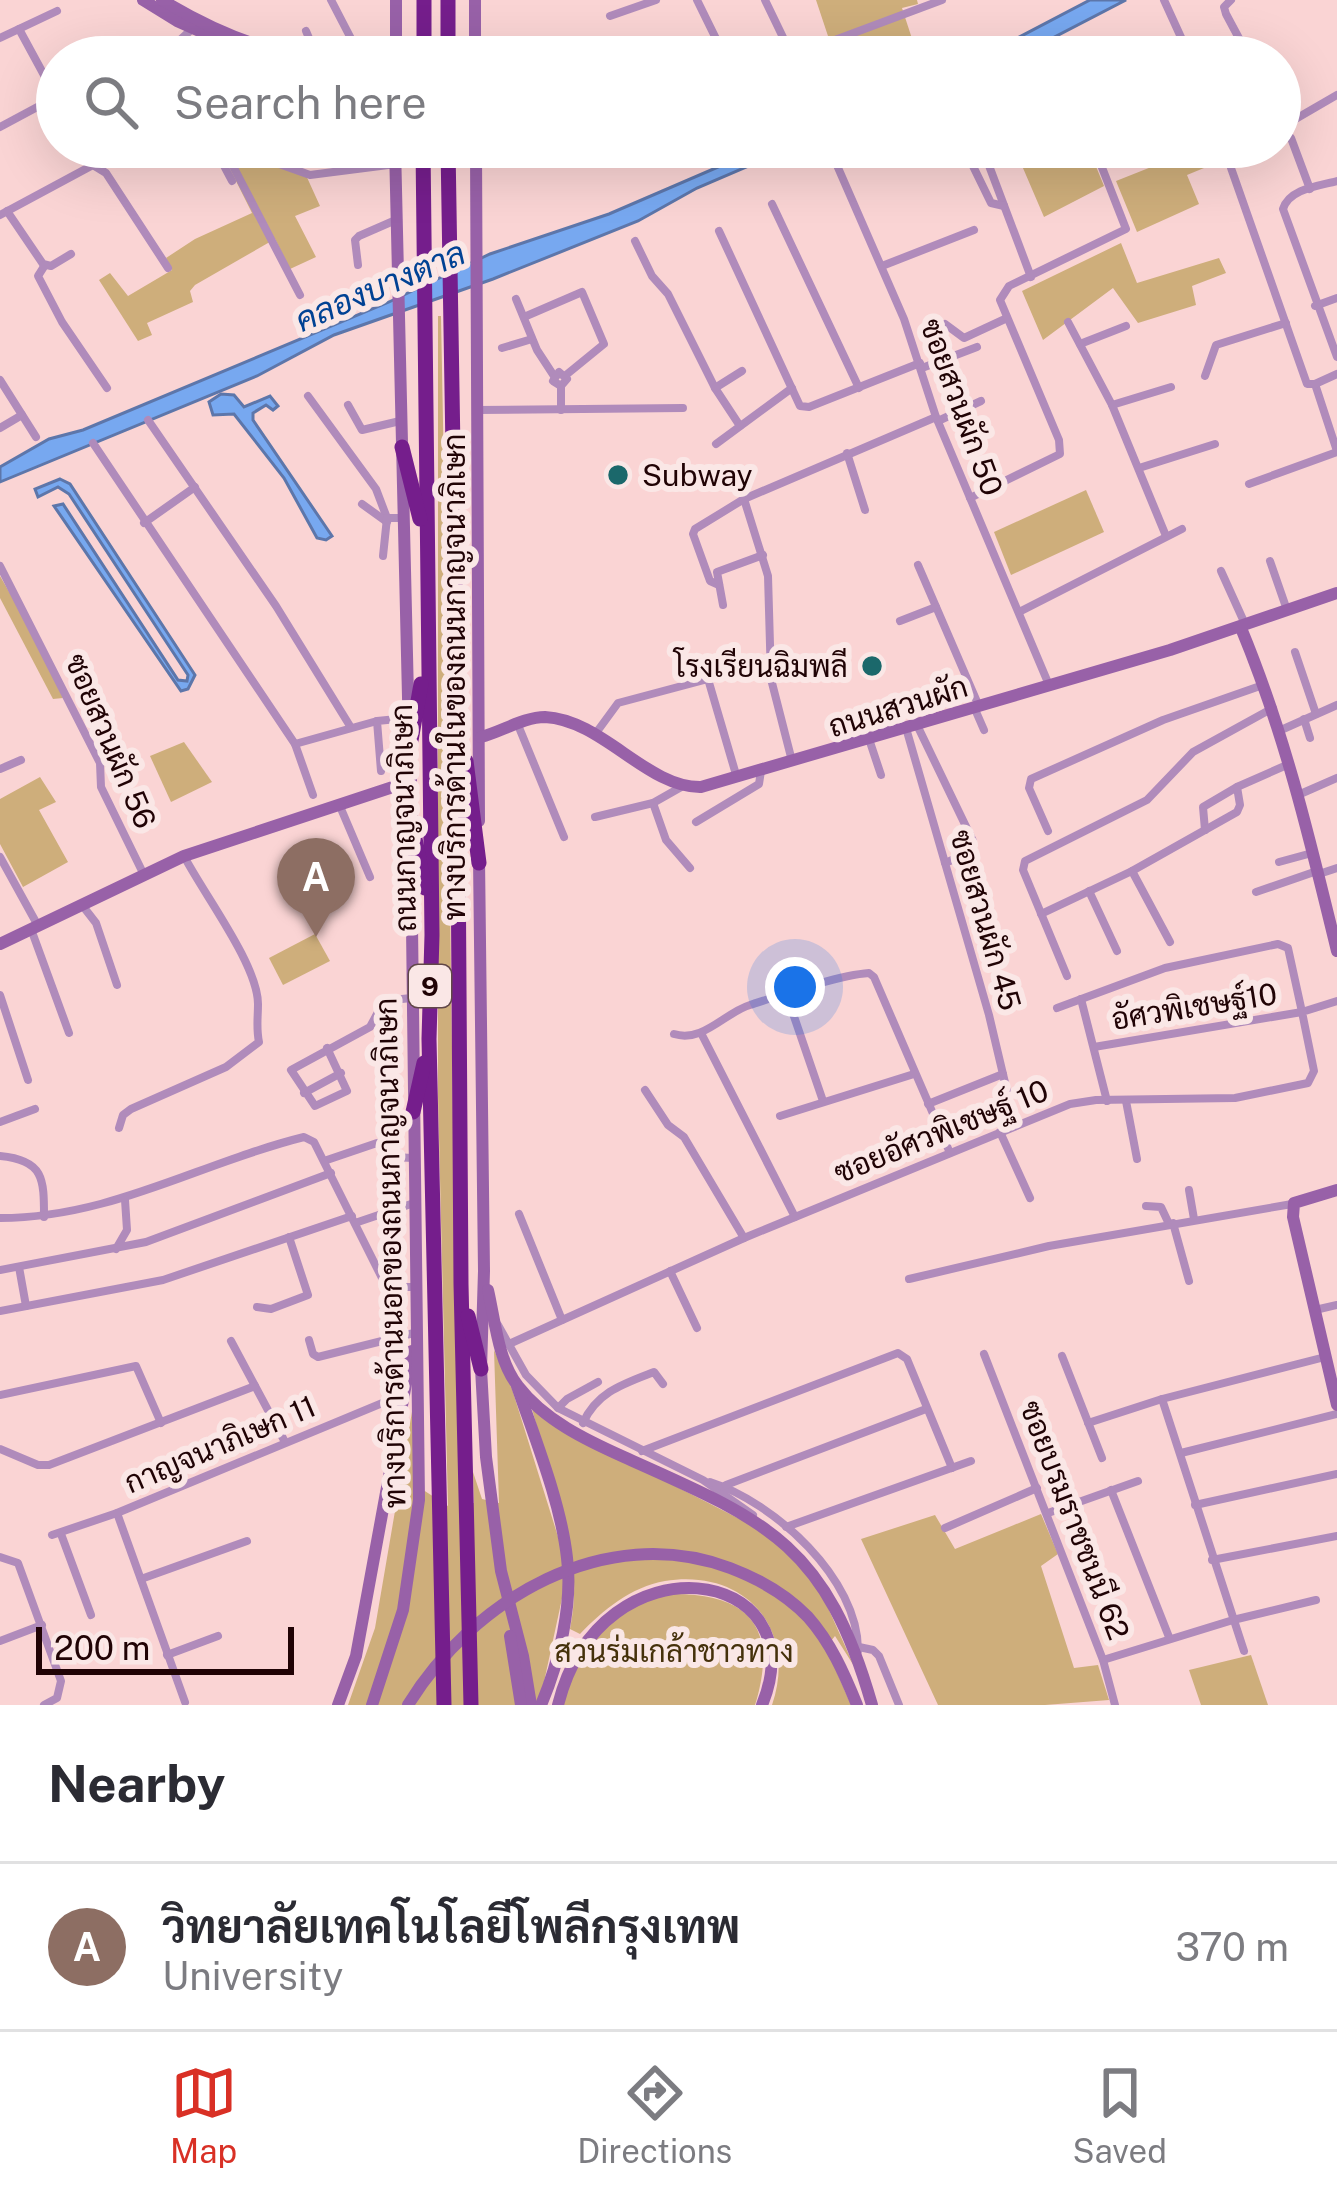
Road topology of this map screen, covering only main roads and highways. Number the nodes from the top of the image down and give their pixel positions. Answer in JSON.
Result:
{"nodes":[{"id":1,"x":143,"y":0,"type":"edge"},
{"id":2,"x":162,"y":0,"type":"edge"},
{"id":3,"x":396,"y":0,"type":"edge"},
{"id":4,"x":424,"y":0,"type":"edge"},
{"id":5,"x":448,"y":0,"type":"edge"},
{"id":6,"x":475,"y":0,"type":"edge"},
{"id":7,"x":212,"y":36,"type":"edge"},
{"id":8,"x":226,"y":36,"type":"edge"},
{"id":9,"x":394,"y":36,"type":"edge"},
{"id":10,"x":424,"y":36,"type":"edge"},
{"id":11,"x":448,"y":36,"type":"edge"},
{"id":12,"x":475,"y":36,"type":"edge"},
{"id":13,"x":396,"y":168,"type":"edge"},
{"id":14,"x":423,"y":168,"type":"edge"},
{"id":15,"x":448,"y":168,"type":"edge"},
{"id":16,"x":476,"y":168,"type":"edge"},
{"id":17,"x":402,"y":447,"type":"junction"},
{"id":18,"x":426,"y":546,"type":"junction"},
{"id":19,"x":1337,"y":593,"type":"edge"},
{"id":20,"x":1244,"y":627,"type":"junction"},
{"id":21,"x":428,"y":646,"type":"junction"},
{"id":22,"x":458,"y":693,"type":"junction"},
{"id":23,"x":481,"y":737,"type":"junction"},
{"id":24,"x":410,"y":746,"type":"junction"},
{"id":25,"x":411,"y":781,"type":"junction"},
{"id":26,"x":411,"y":819,"type":"junction"},
{"id":27,"x":479,"y":863,"type":"junction"},
{"id":28,"x":1331,"y":899,"type":"edge"},
{"id":29,"x":432,"y":927,"type":"junction"},
{"id":30,"x":0,"y":944,"type":"edge"},
{"id":31,"x":1337,"y":952,"type":"edge"},
{"id":32,"x":429,"y":1040,"type":"junction"},
{"id":33,"x":412,"y":1112,"type":"junction"},
{"id":34,"x":1337,"y":1190,"type":"edge"},
{"id":35,"x":484,"y":1271,"type":"junction"},
{"id":36,"x":460,"y":1284,"type":"junction"},
{"id":37,"x":417,"y":1314,"type":"junction"},
{"id":38,"x":481,"y":1369,"type":"junction"},
{"id":39,"x":517,"y":1385,"type":"junction"},
{"id":40,"x":1337,"y":1410,"type":"edge"},
{"id":41,"x":511,"y":1610,"type":"junction"},
{"id":42,"x":351,"y":1677,"type":"junction"},
{"id":43,"x":338,"y":1705,"type":"edge"},
{"id":44,"x":348,"y":1705,"type":"edge"},
{"id":45,"x":372,"y":1705,"type":"edge"},
{"id":46,"x":408,"y":1705,"type":"edge"},
{"id":47,"x":444,"y":1705,"type":"edge"},
{"id":48,"x":471,"y":1705,"type":"edge"},
{"id":49,"x":521,"y":1705,"type":"edge"},
{"id":50,"x":531,"y":1705,"type":"edge"},
{"id":51,"x":541,"y":1705,"type":"edge"},
{"id":52,"x":558,"y":1705,"type":"edge"},
{"id":53,"x":762,"y":1705,"type":"edge"},
{"id":54,"x":856,"y":1705,"type":"edge"},
{"id":55,"x":872,"y":1705,"type":"edge"}],
"edges":[{"from":1,"to":7,"type":"main road"},
{"from":2,"to":8,"type":"main road"},
{"from":3,"to":9,"type":"main road"},
{"from":4,"to":10,"type":"highway"},
{"from":5,"to":11,"type":"highway"},
{"from":6,"to":12,"type":"main road"},
{"from":13,"to":17,"type":"main road","name":"ทางบริการด้านนอกของถนนกาญจนาภิเษก"},
{"from":14,"to":18,"type":"highway","name":"ถนนกาญจนาภิเษก","number":"9"},
{"from":15,"to":22,"type":"highway","name":"ถนนกาญจนาภิเษก","number":"9"},
{"from":16,"to":23,"type":"main road","name":"ทางบริการด้านในของถนนกาญจนาภิเษก"},
{"from":17,"to":18,"type":"highway"},
{"from":17,"to":24,"type":"main road","name":"ทางบริการด้านนอกของถนนกาญจนาภิเษก"},
{"from":18,"to":21,"type":"highway","name":"ถนนกาญจนาภิเษก","number":"9"},
{"from":19,"to":20,"type":"main road","name":"ถนนสวนผัก"},
{"from":20,"to":23,"type":"main road","name":"ถนนสวนผัก"},
{"from":20,"to":28,"type":"main road"},
{"from":21,"to":24,"type":"highway"},
{"from":21,"to":29,"type":"highway","name":"ถนนกาญจนาภิเษก","number":"9"},
{"from":22,"to":27,"type":"highway"},
{"from":22,"to":36,"type":"highway","name":"ถนนกาญจนาภิเษก","number":"9"},
{"from":23,"to":27,"type":"main road","name":"ทางบริการด้านในของถนนกาญจนาภิเษก"},
{"from":24,"to":25,"type":"main road","name":"ทางบริการด้านนอกของถนนกาญจนาภิเษก"},
{"from":25,"to":26,"type":"main road","name":"ทางบริการด้านนอกของถนนกาญจนาภิเษก"},
{"from":25,"to":30,"type":"main road"},
{"from":26,"to":29,"type":"highway"},
{"from":26,"to":33,"type":"main road","name":"ทางบริการด้านนอกของถนนกาญจนาภิเษก"},
{"from":27,"to":35,"type":"main road","name":"ทางบริการด้านในของถนนกาญจนาภิเษก"},
{"from":28,"to":31,"type":"main road"},
{"from":29,"to":32,"type":"highway","name":"ถนนกาญจนาภิเษก","number":"9"},
{"from":32,"to":33,"type":"highway"},
{"from":32,"to":47,"type":"highway","name":"ถนนกาญจนาภิเษก","number":"9"},
{"from":33,"to":37,"type":"main road","name":"ทางบริการด้านนอกของถนนกาญจนาภิเษก"},
{"from":34,"to":40,"type":"main road"},
{"from":35,"to":38,"type":"main road","name":"ทางบริการด้านในของถนนกาญจนาภิเษก"},
{"from":35,"to":39,"type":"main road"},
{"from":36,"to":38,"type":"highway"},
{"from":36,"to":48,"type":"highway","name":"ถนนกาญจนาภิเษก","number":"9"},
{"from":37,"to":42,"type":"main road"},
{"from":37,"to":45,"type":"main road","name":"ทางบริการด้านนอกของถนนกาญจนาภิเษก"},
{"from":38,"to":41,"type":"main road","name":"ทางบริการด้านในของถนนกาญจนาภิเษก"},
{"from":39,"to":51,"type":"main road"},
{"from":39,"to":55,"type":"main road"},
{"from":41,"to":49,"type":"main road"},
{"from":41,"to":50,"type":"main road","name":"ทางบริการด้านในของถนนกาญจนาภิเษก"},
{"from":42,"to":43,"type":"main road"},
{"from":42,"to":44,"type":"main road"},
{"from":46,"to":54,"type":"main road"},
{"from":52,"to":53,"type":"main road"}]}
